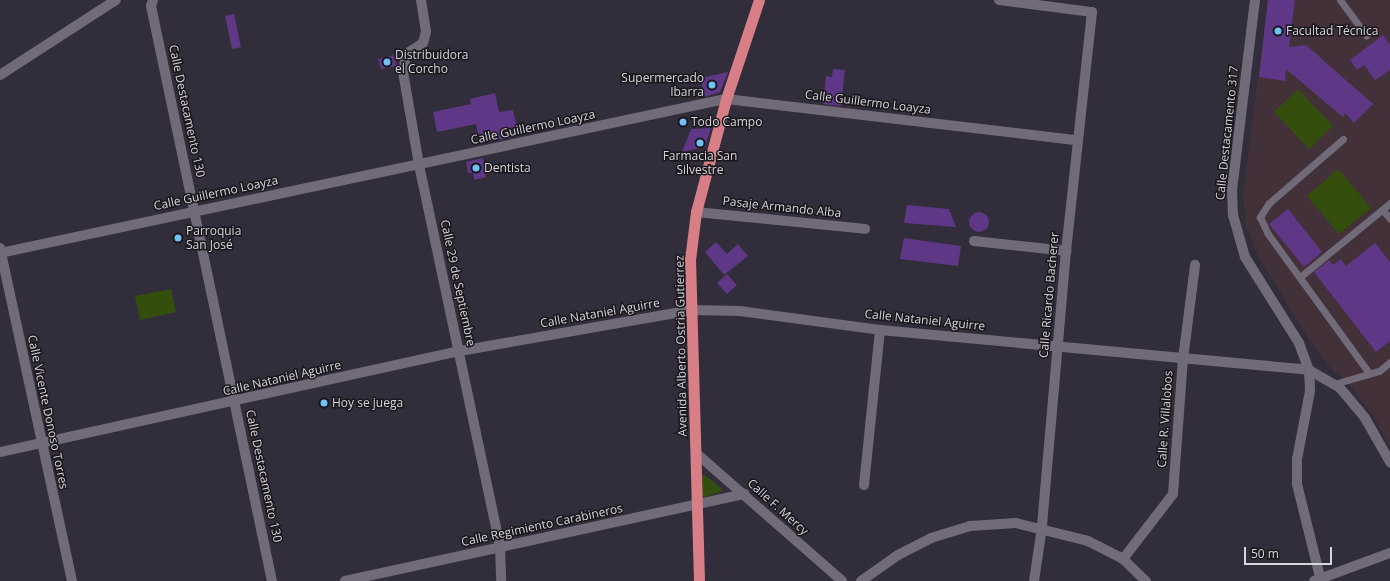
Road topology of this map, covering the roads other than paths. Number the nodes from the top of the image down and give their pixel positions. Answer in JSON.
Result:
{"nodes":[{"id":1,"x":116,"y":0,"type":"edge"},
{"id":2,"x":153,"y":0,"type":"edge"},
{"id":3,"x":421,"y":0,"type":"edge"},
{"id":4,"x":759,"y":0,"type":"edge"},
{"id":5,"x":999,"y":0,"type":"edge"},
{"id":6,"x":1255,"y":0,"type":"edge"},
{"id":7,"x":1340,"y":0,"type":"edge"},
{"id":8,"x":1366,"y":36,"type":"dead end"},
{"id":9,"x":0,"y":74,"type":"edge"},
{"id":10,"x":726,"y":98,"type":"junction"},
{"id":11,"x":1343,"y":139,"type":"dead end"},
{"id":12,"x":1077,"y":140,"type":"junction"},
{"id":13,"x":419,"y":165,"type":"junction"},
{"id":14,"x":1390,"y":203,"type":"edge"},
{"id":15,"x":196,"y":210,"type":"junction"},
{"id":16,"x":1382,"y":210,"type":"junction"},
{"id":17,"x":696,"y":212,"type":"junction"},
{"id":18,"x":1390,"y":219,"type":"edge"},
{"id":19,"x":865,"y":229,"type":"dead end"},
{"id":20,"x":974,"y":241,"type":"dead end"},
{"id":21,"x":0,"y":251,"type":"edge"},
{"id":22,"x":1066,"y":251,"type":"junction"},
{"id":23,"x":1195,"y":265,"type":"dead end"},
{"id":24,"x":1300,"y":277,"type":"junction"},
{"id":25,"x":692,"y":310,"type":"junction"},
{"id":26,"x":880,"y":330,"type":"junction"},
{"id":27,"x":1058,"y":346,"type":"junction"},
{"id":28,"x":460,"y":351,"type":"junction"},
{"id":29,"x":1183,"y":359,"type":"junction"},
{"id":30,"x":1390,"y":362,"type":"edge"},
{"id":31,"x":1309,"y":370,"type":"junction"},
{"id":32,"x":1369,"y":373,"type":"junction"},
{"id":33,"x":1334,"y":384,"type":"junction"},
{"id":34,"x":235,"y":402,"type":"junction"},
{"id":35,"x":40,"y":443,"type":"junction"},
{"id":36,"x":0,"y":452,"type":"edge"},
{"id":37,"x":696,"y":453,"type":"junction"},
{"id":38,"x":1390,"y":462,"type":"edge"},
{"id":39,"x":864,"y":485,"type":"dead end"},
{"id":40,"x":745,"y":494,"type":"junction"},
{"id":41,"x":697,"y":506,"type":"junction"},
{"id":42,"x":1042,"y":527,"type":"junction"},
{"id":43,"x":500,"y":546,"type":"junction"},
{"id":44,"x":1390,"y":553,"type":"edge"},
{"id":45,"x":1123,"y":560,"type":"junction"},
{"id":46,"x":1318,"y":580,"type":"edge"},
{"id":47,"x":72,"y":581,"type":"edge"},
{"id":48,"x":272,"y":581,"type":"edge"},
{"id":49,"x":345,"y":581,"type":"edge"},
{"id":50,"x":501,"y":581,"type":"edge"},
{"id":51,"x":699,"y":581,"type":"edge"},
{"id":52,"x":842,"y":581,"type":"edge"},
{"id":53,"x":861,"y":581,"type":"edge"},
{"id":54,"x":1034,"y":581,"type":"edge"},
{"id":55,"x":1146,"y":581,"type":"edge"}],
"edges":[{"from":1,"to":9,"type":"street"},
{"from":2,"to":15,"type":"street","name":"Calle Destacamento 130"},
{"from":3,"to":13,"type":"street","name":"Calle 29 de Septiembre"},
{"from":4,"to":10,"type":"highway","name":"Avenida Alberto Ostria Gutierrez"},
{"from":5,"to":12,"type":"street","name":"Calle Ricardo Bacherer"},
{"from":6,"to":31,"type":"street","name":"Calle Destacamento 317"},
{"from":7,"to":8,"type":"lane"},
{"from":10,"to":12,"type":"street","name":"Calle Guillermo Loayza"},
{"from":10,"to":13,"type":"street","name":"Calle Guillermo Loayza"},
{"from":10,"to":17,"type":"highway","name":"Avenida Alberto Ostria Gutierrez"},
{"from":11,"to":24,"type":"lane"},
{"from":12,"to":22,"type":"street","name":"Calle Ricardo Bacherer"},
{"from":13,"to":15,"type":"street","name":"Calle Guillermo Loayza"},
{"from":13,"to":28,"type":"street","name":"Calle 29 de Septiembre"},
{"from":14,"to":16,"type":"lane"},
{"from":15,"to":21,"type":"street","name":"Calle Guillermo Loayza"},
{"from":15,"to":34,"type":"street","name":"Calle Destacamento 130"},
{"from":16,"to":18,"type":"lane"},
{"from":16,"to":24,"type":"lane"},
{"from":17,"to":19,"type":"street","name":"Pasaje Armando Alba"},
{"from":17,"to":25,"type":"highway","name":"Avenida Alberto Ostria Gutierrez"},
{"from":20,"to":22,"type":"street"},
{"from":21,"to":35,"type":"street","name":"Calle Vicente Donoso Torres"},
{"from":22,"to":27,"type":"street","name":"Calle Ricardo Bacherer"},
{"from":23,"to":29,"type":"street","name":"Calle R. Villalobos"},
{"from":24,"to":32,"type":"lane"},
{"from":25,"to":26,"type":"street","name":"Calle Nataniel Aguirre"},
{"from":25,"to":28,"type":"street","name":"Calle Nataniel Aguirre"},
{"from":25,"to":37,"type":"highway","name":"Avenida Alberto Ostria Gutierrez"},
{"from":26,"to":27,"type":"street","name":"Calle Nataniel Aguirre"},
{"from":26,"to":39,"type":"street"},
{"from":27,"to":29,"type":"street","name":"Calle Nataniel Aguirre"},
{"from":27,"to":42,"type":"street","name":"Calle Ricardo Bacherer"},
{"from":28,"to":34,"type":"street","name":"Calle Nataniel Aguirre"},
{"from":28,"to":43,"type":"street","name":"Calle 29 de Septiembre"},
{"from":29,"to":31,"type":"street","name":"Calle Nataniel Aguirre"},
{"from":29,"to":45,"type":"street","name":"Calle R. Villalobos"},
{"from":30,"to":32,"type":"lane"},
{"from":31,"to":33,"type":"street"},
{"from":31,"to":46,"type":"street","name":"Calle Destacamento 317"},
{"from":32,"to":33,"type":"lane"},
{"from":33,"to":38,"type":"street"},
{"from":34,"to":35,"type":"street","name":"Calle Nataniel Aguirre"},
{"from":34,"to":48,"type":"street","name":"Calle Destacamento 130"},
{"from":35,"to":36,"type":"street","name":"Calle Nataniel Aguirre"},
{"from":35,"to":47,"type":"street","name":"Calle Vicente Donoso Torres"},
{"from":37,"to":40,"type":"street","name":"Calle F. Mercy"},
{"from":37,"to":41,"type":"highway","name":"Avenida Alberto Ostria Gutierrez"},
{"from":40,"to":41,"type":"street","name":"Calle Regimiento Carabineros"},
{"from":40,"to":52,"type":"street","name":"Calle F. Mercy"},
{"from":41,"to":43,"type":"street","name":"Calle Regimiento Carabineros"},
{"from":41,"to":51,"type":"highway","name":"Avenida Alberto Ostria Gutierrez"},
{"from":42,"to":45,"type":"street"},
{"from":42,"to":53,"type":"street"},
{"from":42,"to":54,"type":"street","name":"Calle Ricardo Bacherer"},
{"from":43,"to":49,"type":"street","name":"Calle Regimiento Carabineros"},
{"from":43,"to":50,"type":"street","name":"Calle 29 de Septiembre"},
{"from":44,"to":46,"type":"street"},
{"from":45,"to":55,"type":"street"}]}
